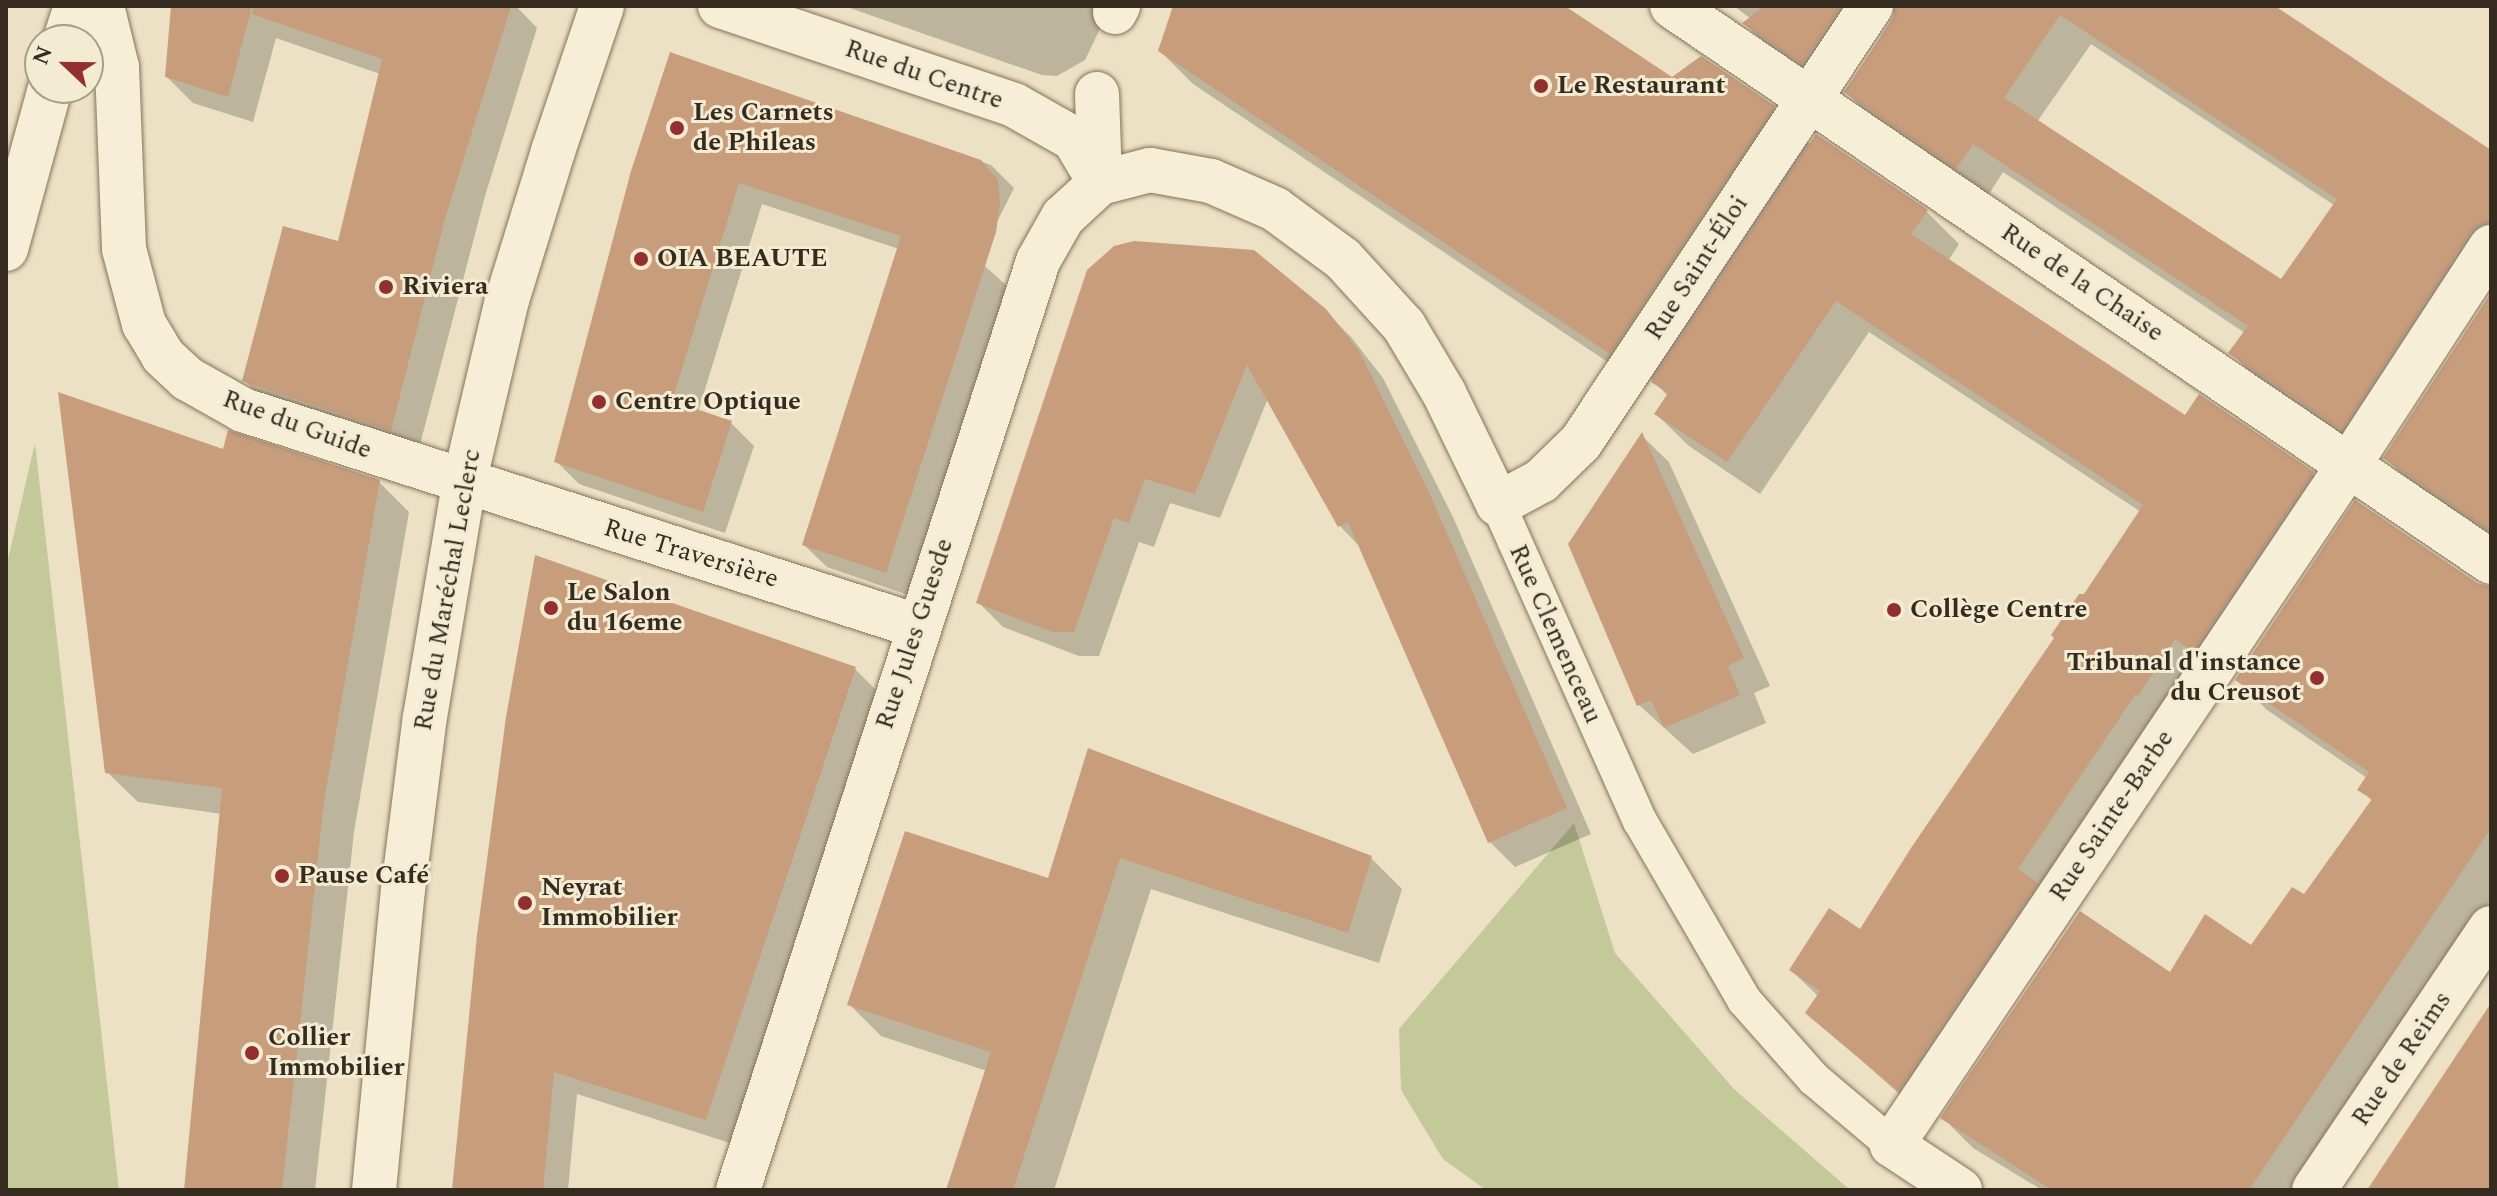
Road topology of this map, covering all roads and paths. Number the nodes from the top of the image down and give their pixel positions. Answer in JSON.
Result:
{"nodes":[{"id":1,"x":102,"y":6,"type":"edge"},
{"id":2,"x":602,"y":6,"type":"edge"},
{"id":3,"x":720,"y":6,"type":"edge"},
{"id":4,"x":1672,"y":6,"type":"edge"},
{"id":5,"x":1871,"y":6,"type":"edge"},
{"id":6,"x":1097,"y":94,"type":"dead end"},
{"id":7,"x":1809,"y":99,"type":"junction"},
{"id":8,"x":46,"y":104,"type":"edge"},
{"id":9,"x":1100,"y":183,"type":"junction"},
{"id":10,"x":2491,"y":247,"type":"edge"},
{"id":11,"x":6,"y":249,"type":"edge"},
{"id":12,"x":2350,"y":463,"type":"junction"},
{"id":13,"x":464,"y":483,"type":"junction"},
{"id":14,"x":1498,"y":504,"type":"junction"},
{"id":15,"x":2491,"y":562,"type":"edge"},
{"id":16,"x":917,"y":626,"type":"junction"},
{"id":17,"x":2491,"y":928,"type":"edge"},
{"id":18,"x":1892,"y":1145,"type":"junction"},
{"id":19,"x":374,"y":1190,"type":"edge"},
{"id":20,"x":738,"y":1190,"type":"edge"},
{"id":21,"x":1960,"y":1190,"type":"edge"},
{"id":22,"x":2314,"y":1190,"type":"edge"}],
"edges":[{"from":1,"to":13,"type":"street","name":"Rue du Guide"},
{"from":2,"to":13,"type":"street","name":"Rue du Maréchal Leclerc"},
{"from":3,"to":9,"type":"street","name":"Rue du Centre"},
{"from":4,"to":7,"type":"street","name":"Rue de la Chaise"},
{"from":5,"to":7,"type":"street","name":"Rue Saint-Éloi"},
{"from":6,"to":9,"type":"street"},
{"from":7,"to":12,"type":"street","name":"Rue de la Chaise"},
{"from":7,"to":14,"type":"street","name":"Rue Saint-Éloi"},
{"from":8,"to":11,"type":"street"},
{"from":9,"to":14,"type":"street","name":"Rue Clemenceau"},
{"from":9,"to":16,"type":"street","name":"Rue Jules Guesde"},
{"from":10,"to":12,"type":"street","name":"Rue Sainte-Barbe"},
{"from":12,"to":15,"type":"street","name":"Rue de la Chaise"},
{"from":12,"to":18,"type":"street","name":"Rue Sainte-Barbe"},
{"from":13,"to":16,"type":"street","name":"Rue Traversière"},
{"from":13,"to":19,"type":"street","name":"Rue du Maréchal Leclerc"},
{"from":14,"to":18,"type":"lane","name":"Rue Clemenceau"},
{"from":16,"to":20,"type":"street","name":"Rue Jules Guesde"},
{"from":17,"to":22,"type":"street","name":"Rue de Reims"},
{"from":18,"to":21,"type":"street","name":"Rue Clemenceau"}]}
